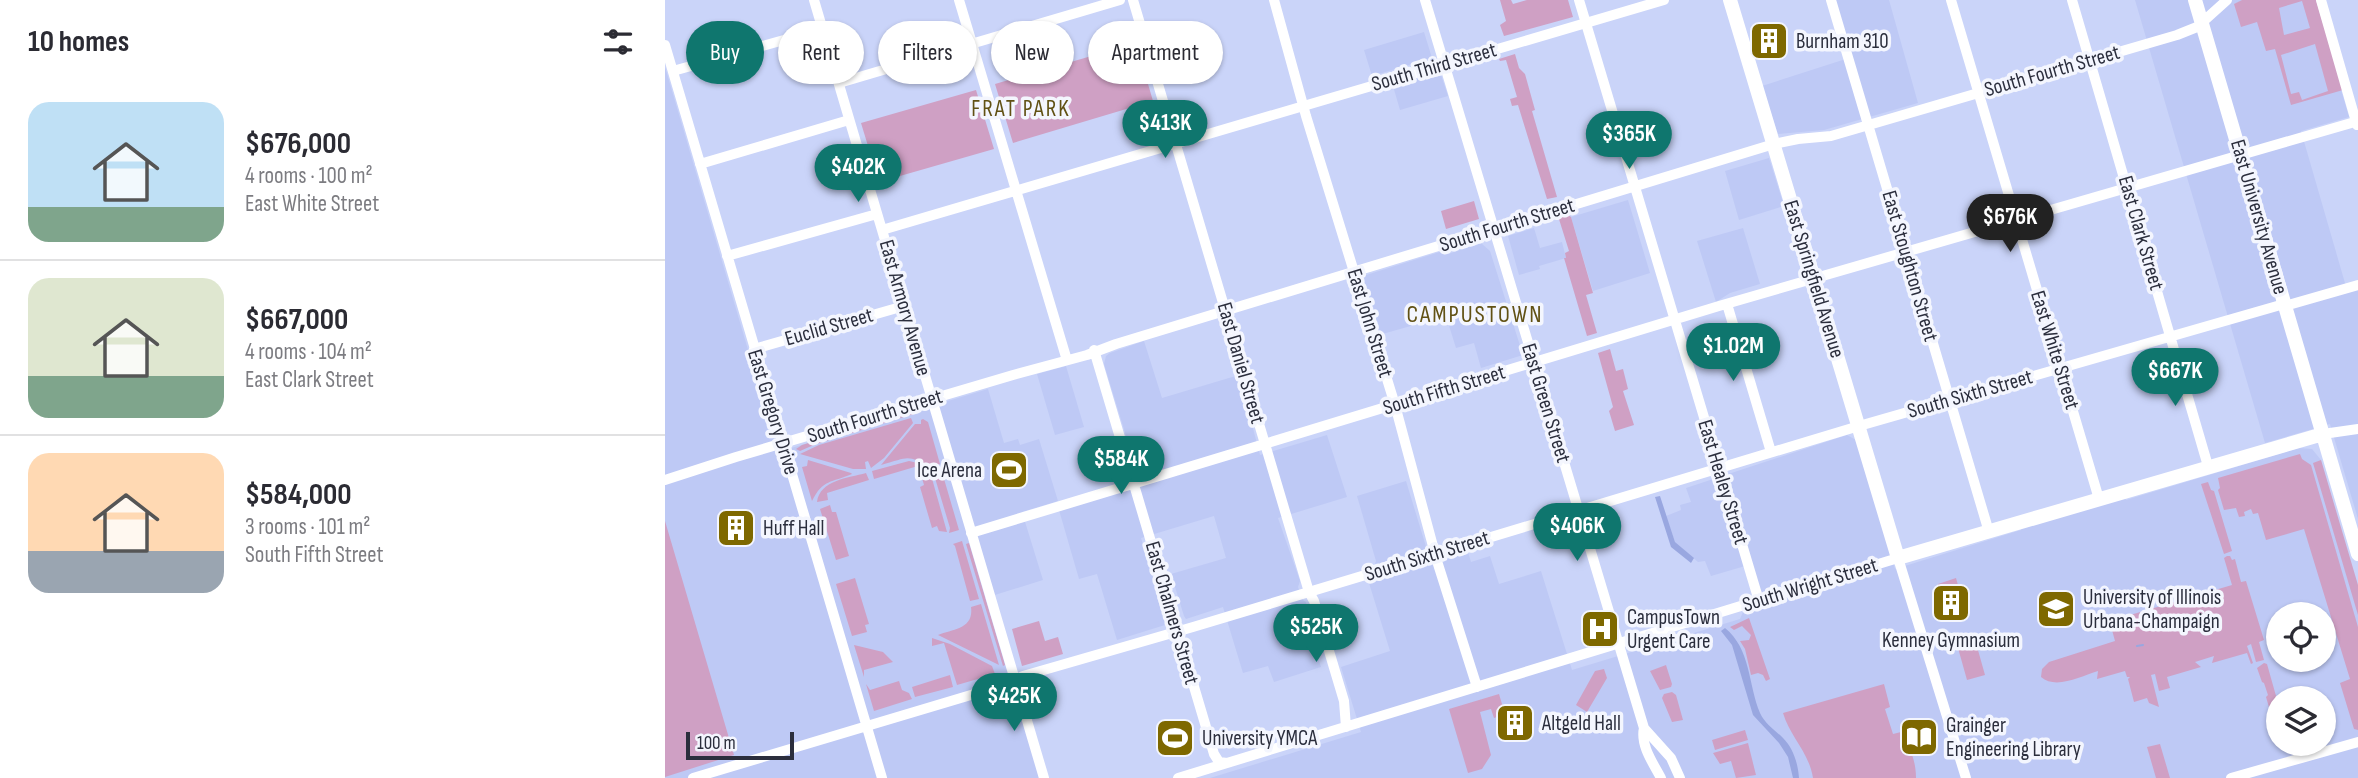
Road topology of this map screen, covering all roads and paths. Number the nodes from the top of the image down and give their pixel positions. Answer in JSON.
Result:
{"nodes":[{"id":1,"x":814,"y":0,"type":"edge"},
{"id":2,"x":959,"y":0,"type":"edge"},
{"id":3,"x":1121,"y":0,"type":"edge"},
{"id":4,"x":1133,"y":0,"type":"edge"},
{"id":5,"x":1274,"y":0,"type":"edge"},
{"id":6,"x":1425,"y":0,"type":"edge"},
{"id":7,"x":1579,"y":0,"type":"edge"},
{"id":8,"x":1664,"y":0,"type":"edge"},
{"id":9,"x":1730,"y":0,"type":"edge"},
{"id":10,"x":1831,"y":0,"type":"edge"},
{"id":11,"x":1951,"y":0,"type":"edge"},
{"id":12,"x":2072,"y":0,"type":"edge"},
{"id":13,"x":2195,"y":0,"type":"edge"},
{"id":14,"x":2227,"y":0,"type":"edge"},
{"id":15,"x":2321,"y":0,"type":"edge"},
{"id":16,"x":821,"y":21,"type":"edge"},
{"id":17,"x":965,"y":21,"type":"edge"},
{"id":18,"x":1585,"y":23,"type":"junction"},
{"id":19,"x":2202,"y":23,"type":"junction"},
{"id":20,"x":778,"y":42,"type":"edge"},
{"id":21,"x":977,"y":42,"type":"edge"},
{"id":22,"x":665,"y":45,"type":"edge"},
{"id":23,"x":977,"y":60,"type":"edge"},
{"id":24,"x":2090,"y":60,"type":"junction"},
{"id":25,"x":1444,"y":64,"type":"junction"},
{"id":26,"x":673,"y":71,"type":"junction"},
{"id":27,"x":839,"y":84,"type":"edge"},
{"id":28,"x":1978,"y":93,"type":"junction"},
{"id":29,"x":1303,"y":106,"type":"junction"},
{"id":30,"x":849,"y":120,"type":"junction"},
{"id":31,"x":2357,"y":123,"type":"edge"},
{"id":32,"x":1868,"y":125,"type":"junction"},
{"id":33,"x":1177,"y":144,"type":"junction"},
{"id":34,"x":1774,"y":144,"type":"junction"},
{"id":35,"x":2240,"y":154,"type":"junction"},
{"id":36,"x":700,"y":164,"type":"junction"},
{"id":37,"x":1634,"y":186,"type":"junction"},
{"id":38,"x":2127,"y":187,"type":"junction"},
{"id":39,"x":1016,"y":191,"type":"junction"},
{"id":40,"x":877,"y":214,"type":"junction"},
{"id":41,"x":2016,"y":219,"type":"junction"},
{"id":42,"x":1494,"y":229,"type":"junction"},
{"id":43,"x":882,"y":230,"type":"junction"},
{"id":44,"x":1905,"y":251,"type":"junction"},
{"id":45,"x":727,"y":256,"type":"junction"},
{"id":46,"x":1354,"y":270,"type":"junction"},
{"id":47,"x":1815,"y":278,"type":"junction"},
{"id":48,"x":2358,"y":285,"type":"edge"},
{"id":49,"x":1727,"y":304,"type":"junction"},
{"id":50,"x":2284,"y":305,"type":"junction"},
{"id":51,"x":904,"y":306,"type":"junction"},
{"id":52,"x":1226,"y":310,"type":"junction"},
{"id":53,"x":1674,"y":320,"type":"junction"},
{"id":54,"x":2171,"y":336,"type":"junction"},
{"id":55,"x":754,"y":349,"type":"junction"},
{"id":56,"x":1094,"y":351,"type":"junction"},
{"id":57,"x":1066,"y":356,"type":"junction"},
{"id":58,"x":1535,"y":362,"type":"junction"},
{"id":59,"x":1046,"y":365,"type":"junction"},
{"id":60,"x":2060,"y":368,"type":"junction"},
{"id":61,"x":932,"y":399,"type":"junction"},
{"id":62,"x":1949,"y":400,"type":"junction"},
{"id":63,"x":1395,"y":405,"type":"junction"},
{"id":64,"x":1859,"y":425,"type":"junction"},
{"id":65,"x":2358,"y":429,"type":"edge"},
{"id":66,"x":2323,"y":434,"type":"junction"},
{"id":67,"x":782,"y":443,"type":"junction"},
{"id":68,"x":1265,"y":443,"type":"junction"},
{"id":69,"x":1771,"y":452,"type":"junction"},
{"id":70,"x":2208,"y":467,"type":"junction"},
{"id":71,"x":1718,"y":468,"type":"junction"},
{"id":72,"x":665,"y":480,"type":"edge"},
{"id":73,"x":1134,"y":482,"type":"junction"},
{"id":74,"x":2099,"y":499,"type":"junction"},
{"id":75,"x":1577,"y":510,"type":"junction"},
{"id":76,"x":1989,"y":532,"type":"junction"},
{"id":77,"x":971,"y":533,"type":"junction"},
{"id":78,"x":1435,"y":553,"type":"junction"},
{"id":79,"x":2358,"y":554,"type":"edge"},
{"id":80,"x":1898,"y":558,"type":"junction"},
{"id":81,"x":1309,"y":592,"type":"junction"},
{"id":82,"x":1759,"y":601,"type":"junction"},
{"id":83,"x":1178,"y":631,"type":"junction"},
{"id":84,"x":1618,"y":645,"type":"junction"},
{"id":85,"x":1014,"y":679,"type":"junction"},
{"id":86,"x":1477,"y":687,"type":"junction"},
{"id":87,"x":867,"y":726,"type":"junction"},
{"id":88,"x":1346,"y":727,"type":"junction"},
{"id":89,"x":1644,"y":728,"type":"junction"},
{"id":90,"x":2358,"y":742,"type":"edge"},
{"id":91,"x":1214,"y":754,"type":"junction"},
{"id":92,"x":1227,"y":763,"type":"junction"},
{"id":93,"x":1210,"y":768,"type":"junction"},
{"id":94,"x":729,"y":773,"type":"edge"},
{"id":95,"x":693,"y":778,"type":"edge"},
{"id":96,"x":882,"y":778,"type":"edge"},
{"id":97,"x":1044,"y":778,"type":"edge"},
{"id":98,"x":1178,"y":778,"type":"edge"},
{"id":99,"x":1661,"y":778,"type":"edge"},
{"id":100,"x":1680,"y":778,"type":"edge"},
{"id":101,"x":1966,"y":778,"type":"edge"},
{"id":102,"x":2231,"y":778,"type":"edge"}],
"edges":[{"from":1,"to":16,"type":"street","name":"East Armory Avenue"},
{"from":2,"to":17,"type":"street"},
{"from":3,"to":21,"type":"street"},
{"from":4,"to":33,"type":"street","name":"East Daniel Street"},
{"from":5,"to":29,"type":"street","name":"East John Street"},
{"from":6,"to":25,"type":"street","name":"East Green Street"},
{"from":7,"to":18,"type":"street","name":"East Healey Street"},
{"from":8,"to":18,"type":"street","name":"South Third Street"},
{"from":9,"to":34,"type":"main road","name":"East Springfield Avenue"},
{"from":10,"to":32,"type":"street","name":"East Stoughton Street"},
{"from":11,"to":28,"type":"street","name":"East White Street"},
{"from":12,"to":24,"type":"street","name":"East Clark Street"},
{"from":13,"to":19,"type":"main road","name":"East University Avenue"},
{"from":14,"to":19,"type":"street","name":"South Fourth Street"},
{"from":15,"to":31,"type":"street"},
{"from":18,"to":25,"type":"street","name":"South Third Street"},
{"from":18,"to":37,"type":"street","name":"East Healey Street"},
{"from":19,"to":24,"type":"street","name":"South Fourth Street"},
{"from":19,"to":35,"type":"main road","name":"East University Avenue"},
{"from":20,"to":26,"type":"street"},
{"from":22,"to":26,"type":"street","name":"East Gregory Drive"},
{"from":23,"to":39,"type":"street"},
{"from":24,"to":28,"type":"street","name":"South Fourth Street"},
{"from":24,"to":38,"type":"street","name":"East Clark Street"},
{"from":25,"to":29,"type":"street","name":"South Third Street"},
{"from":25,"to":42,"type":"street","name":"East Green Street"},
{"from":26,"to":36,"type":"street","name":"East Gregory Drive"},
{"from":27,"to":30,"type":"street","name":"East Armory Avenue"},
{"from":28,"to":32,"type":"street","name":"South Fourth Street"},
{"from":28,"to":41,"type":"street","name":"East White Street"},
{"from":29,"to":33,"type":"street","name":"South Third Street"},
{"from":29,"to":46,"type":"street","name":"East John Street"},
{"from":30,"to":36,"type":"street"},
{"from":30,"to":40,"type":"street","name":"East Armory Avenue"},
{"from":31,"to":35,"type":"street","name":"South Fifth Street"},
{"from":32,"to":34,"type":"street","name":"South Fourth Street"},
{"from":32,"to":44,"type":"street","name":"East Stoughton Street"},
{"from":33,"to":39,"type":"street","name":"South Third Street"},
{"from":33,"to":52,"type":"street","name":"East Daniel Street"},
{"from":34,"to":37,"type":"street","name":"South Fourth Street"},
{"from":34,"to":47,"type":"main road","name":"East Springfield Avenue"},
{"from":35,"to":38,"type":"street","name":"South Fifth Street"},
{"from":35,"to":50,"type":"main road","name":"East University Avenue"},
{"from":36,"to":45,"type":"street","name":"East Gregory Drive"},
{"from":37,"to":42,"type":"street","name":"South Fourth Street"},
{"from":37,"to":53,"type":"street","name":"East Healey Street"},
{"from":38,"to":41,"type":"street","name":"South Fifth Street"},
{"from":38,"to":54,"type":"street","name":"East Clark Street"},
{"from":39,"to":43,"type":"street","name":"South Third Street"},
{"from":39,"to":57,"type":"street"},
{"from":40,"to":43,"type":"street","name":"East Armory Avenue"},
{"from":40,"to":45,"type":"street"},
{"from":41,"to":44,"type":"street","name":"South Fifth Street"},
{"from":41,"to":60,"type":"street","name":"East White Street"},
{"from":42,"to":46,"type":"street","name":"South Fourth Street"},
{"from":42,"to":58,"type":"street","name":"East Green Street"},
{"from":43,"to":51,"type":"street","name":"East Armory Avenue"},
{"from":44,"to":47,"type":"street","name":"South Fifth Street"},
{"from":44,"to":62,"type":"street","name":"East Stoughton Street"},
{"from":45,"to":55,"type":"street","name":"East Gregory Drive"},
{"from":46,"to":52,"type":"street","name":"South Fourth Street"},
{"from":46,"to":63,"type":"street","name":"East John Street"},
{"from":47,"to":49,"type":"street","name":"South Fifth Street"},
{"from":47,"to":64,"type":"main road","name":"East Springfield Avenue"},
{"from":48,"to":50,"type":"street","name":"South Sixth Street"},
{"from":49,"to":53,"type":"street","name":"South Fifth Street"},
{"from":49,"to":69,"type":"street"},
{"from":50,"to":54,"type":"street","name":"South Sixth Street"},
{"from":50,"to":66,"type":"main road","name":"East University Avenue"},
{"from":51,"to":55,"type":"street","name":"Euclid Street"},
{"from":51,"to":61,"type":"street","name":"East Armory Avenue"},
{"from":52,"to":56,"type":"street","name":"South Fourth Street"},
{"from":52,"to":68,"type":"street","name":"East Daniel Street"},
{"from":53,"to":58,"type":"street","name":"South Fifth Street"},
{"from":53,"to":71,"type":"street","name":"East Healey Street"},
{"from":54,"to":60,"type":"street","name":"South Sixth Street"},
{"from":54,"to":70,"type":"street","name":"East Clark Street"},
{"from":55,"to":67,"type":"street","name":"East Gregory Drive"},
{"from":56,"to":57,"type":"street","name":"South Fourth Street"},
{"from":56,"to":59,"type":"street","name":"South Fourth Street"},
{"from":56,"to":73,"type":"street","name":"East Chalmers Street"},
{"from":57,"to":59,"type":"street","name":"South Fourth Street"},
{"from":58,"to":63,"type":"street","name":"South Fifth Street"},
{"from":58,"to":75,"type":"street","name":"East Green Street"},
{"from":59,"to":61,"type":"street","name":"South Fourth Street"},
{"from":60,"to":62,"type":"street","name":"South Sixth Street"},
{"from":60,"to":74,"type":"street","name":"East White Street"},
{"from":61,"to":67,"type":"street","name":"South Fourth Street"},
{"from":61,"to":77,"type":"street","name":"East Armory Avenue"},
{"from":62,"to":64,"type":"street","name":"South Sixth Street"},
{"from":62,"to":76,"type":"street","name":"East Stoughton Street"},
{"from":63,"to":68,"type":"street","name":"South Fifth Street"},
{"from":63,"to":78,"type":"street","name":"East John Street"},
{"from":64,"to":69,"type":"street","name":"South Sixth Street"},
{"from":64,"to":80,"type":"main road","name":"East Springfield Avenue"},
{"from":65,"to":66,"type":"street"},
{"from":66,"to":70,"type":"main road","name":"South Wright Street"},
{"from":66,"to":79,"type":"main road","name":"East University Avenue"},
{"from":67,"to":72,"type":"street","name":"South Fourth Street"},
{"from":67,"to":87,"type":"street","name":"East Gregory Drive"},
{"from":68,"to":73,"type":"street","name":"South Fifth Street"},
{"from":68,"to":81,"type":"street","name":"East Daniel Street"},
{"from":69,"to":71,"type":"street","name":"South Sixth Street"},
{"from":70,"to":74,"type":"main road","name":"South Wright Street"},
{"from":71,"to":75,"type":"street","name":"South Sixth Street"},
{"from":71,"to":82,"type":"street","name":"East Healey Street"},
{"from":73,"to":77,"type":"street","name":"South Fifth Street"},
{"from":73,"to":83,"type":"street","name":"East Chalmers Street"},
{"from":74,"to":76,"type":"main road","name":"South Wright Street"},
{"from":75,"to":78,"type":"street","name":"South Sixth Street"},
{"from":75,"to":84,"type":"street","name":"East Green Street"},
{"from":76,"to":80,"type":"main road","name":"South Wright Street"},
{"from":77,"to":85,"type":"street","name":"East Armory Avenue"},
{"from":78,"to":81,"type":"street","name":"South Sixth Street"},
{"from":78,"to":86,"type":"street","name":"East John Street"},
{"from":80,"to":82,"type":"street","name":"South Wright Street"},
{"from":80,"to":101,"type":"street"},
{"from":81,"to":83,"type":"street","name":"South Sixth Street"},
{"from":81,"to":88,"type":"street","name":"East Daniel Street"},
{"from":82,"to":84,"type":"street","name":"South Wright Street"},
{"from":83,"to":85,"type":"street","name":"South Sixth Street"},
{"from":83,"to":91,"type":"street","name":"East Chalmers Street"},
{"from":84,"to":86,"type":"street","name":"South Wright Street"},
{"from":84,"to":89,"type":"street","name":"East Green Street"},
{"from":85,"to":87,"type":"street","name":"South Sixth Street"},
{"from":85,"to":97,"type":"street","name":"East Armory Avenue"},
{"from":86,"to":88,"type":"street","name":"South Wright Street"},
{"from":87,"to":94,"type":"street","name":"South Sixth Street"},
{"from":87,"to":96,"type":"street","name":"East Gregory Drive"},
{"from":88,"to":92,"type":"street","name":"South Wright Street"},
{"from":89,"to":99,"type":"street","name":"East Green Street"},
{"from":89,"to":100,"type":"street"},
{"from":90,"to":102,"type":"street"},
{"from":91,"to":92,"type":"street"},
{"from":91,"to":93,"type":"street"},
{"from":92,"to":93,"type":"street","name":"South Wright Street"},
{"from":93,"to":98,"type":"street","name":"South Wright Street"},
{"from":94,"to":95,"type":"street","name":"South Sixth Street"}]}
